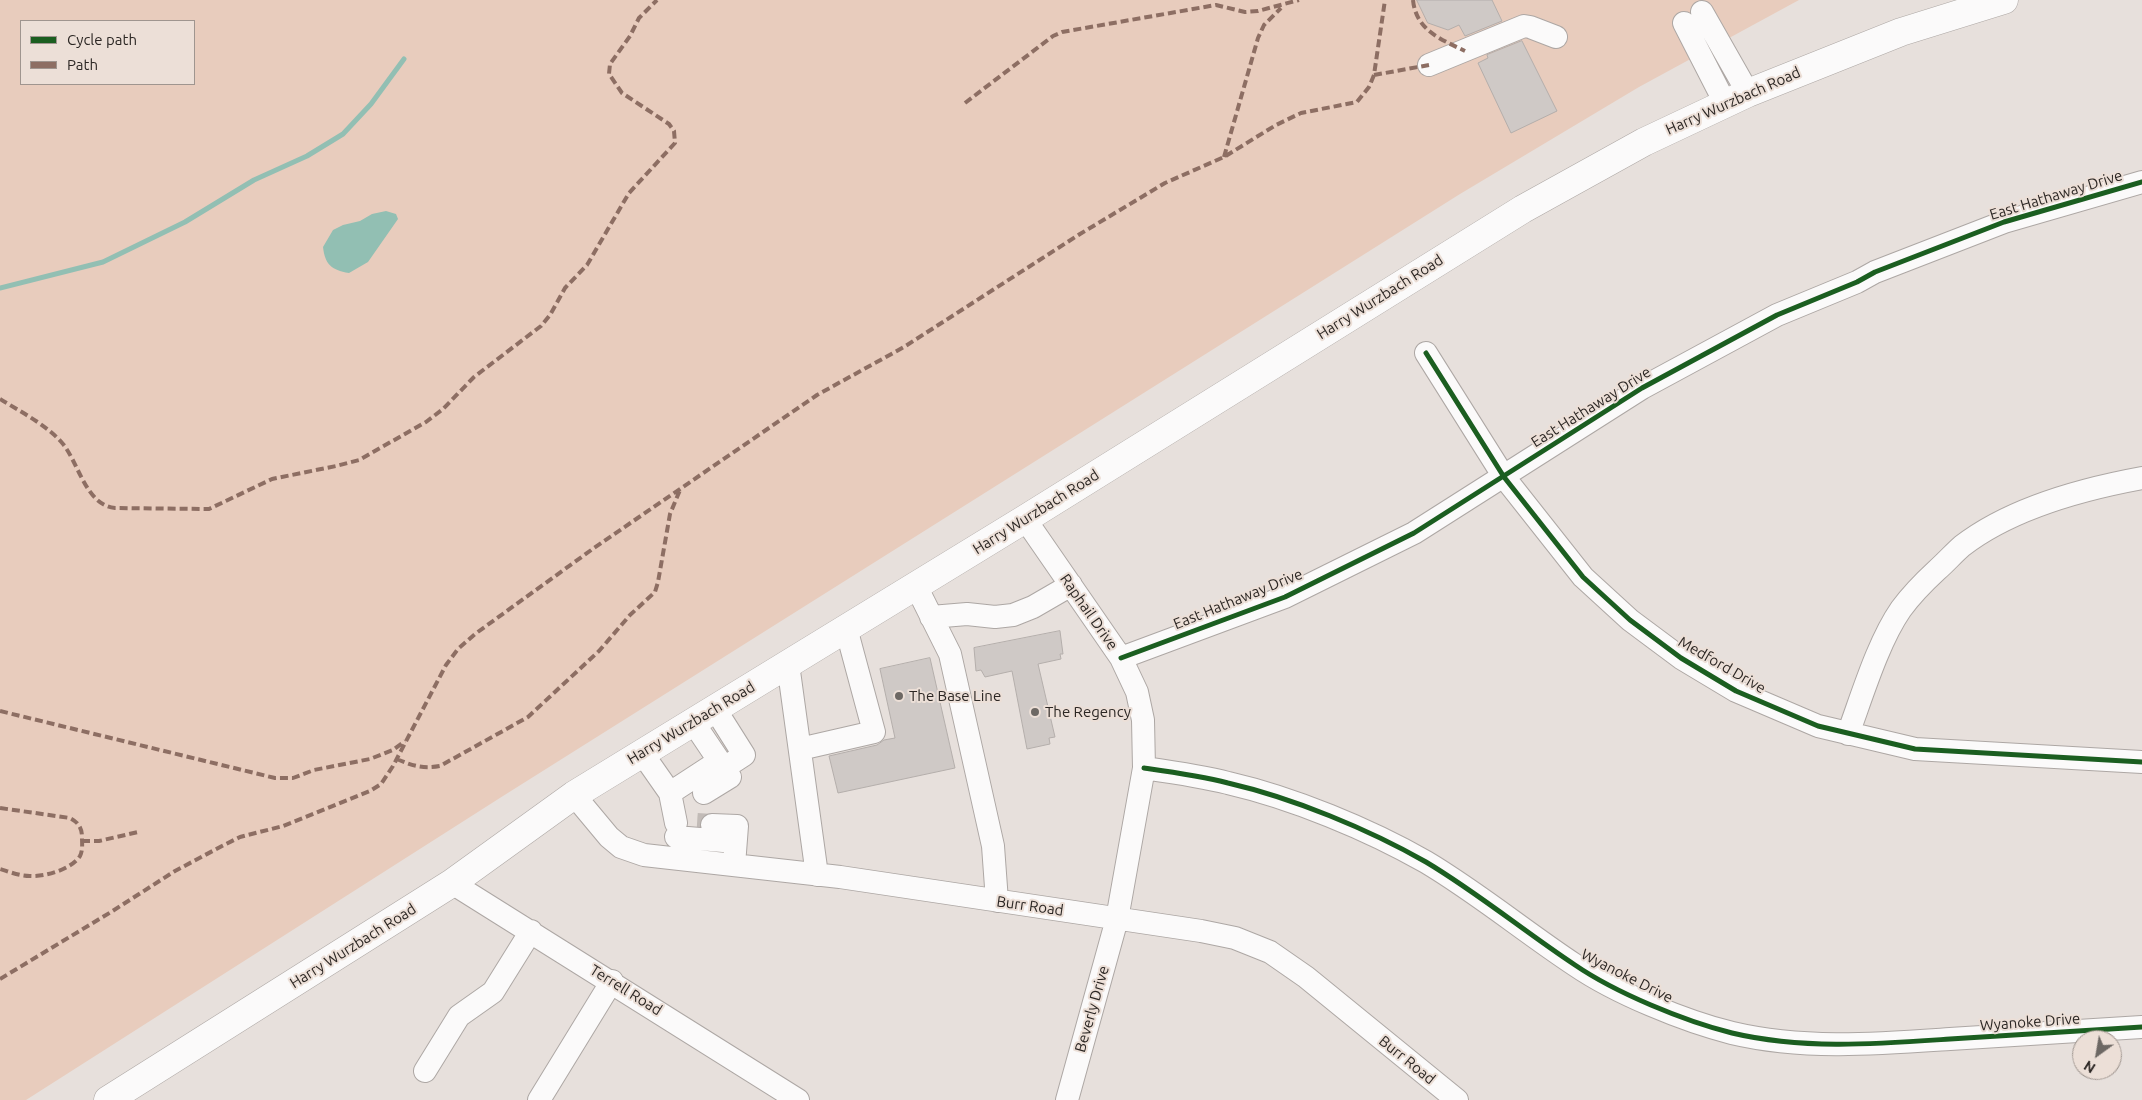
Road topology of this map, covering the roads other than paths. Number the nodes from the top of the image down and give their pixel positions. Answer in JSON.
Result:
{"nodes":[{"id":1,"x":2004,"y":0,"type":"edge"},
{"id":2,"x":1693,"y":18,"type":"dead end"},
{"id":3,"x":1556,"y":37,"type":"dead end"},
{"id":4,"x":1429,"y":65,"type":"dead end"},
{"id":5,"x":1737,"y":98,"type":"junction"},
{"id":6,"x":2142,"y":182,"type":"edge"},
{"id":7,"x":1426,"y":353,"type":"dead end"},
{"id":8,"x":1504,"y":477,"type":"junction"},
{"id":9,"x":2142,"y":478,"type":"edge"},
{"id":10,"x":1025,"y":519,"type":"junction"},
{"id":11,"x":1071,"y":585,"type":"junction"},
{"id":12,"x":916,"y":586,"type":"junction"},
{"id":13,"x":931,"y":617,"type":"junction"},
{"id":14,"x":846,"y":628,"type":"junction"},
{"id":15,"x":1121,"y":658,"type":"junction"},
{"id":16,"x":788,"y":664,"type":"junction"},
{"id":17,"x":704,"y":715,"type":"junction"},
{"id":18,"x":1848,"y":734,"type":"junction"},
{"id":19,"x":800,"y":749,"type":"junction"},
{"id":20,"x":642,"y":753,"type":"junction"},
{"id":21,"x":2142,"y":762,"type":"edge"},
{"id":22,"x":721,"y":765,"type":"junction"},
{"id":23,"x":1144,"y":768,"type":"junction"},
{"id":24,"x":574,"y":795,"type":"junction"},
{"id":25,"x":686,"y":818,"type":"junction"},
{"id":26,"x":736,"y":842,"type":"junction"},
{"id":27,"x":734,"y":865,"type":"junction"},
{"id":28,"x":817,"y":875,"type":"junction"},
{"id":29,"x":452,"y":883,"type":"junction"},
{"id":30,"x":997,"y":901,"type":"junction"},
{"id":31,"x":1117,"y":919,"type":"junction"},
{"id":32,"x":531,"y":932,"type":"junction"},
{"id":33,"x":612,"y":981,"type":"junction"},
{"id":34,"x":2142,"y":1028,"type":"edge"},
{"id":35,"x":424,"y":1071,"type":"dead end"},
{"id":36,"x":108,"y":1100,"type":"edge"},
{"id":37,"x":538,"y":1100,"type":"edge"},
{"id":38,"x":798,"y":1100,"type":"edge"},
{"id":39,"x":1067,"y":1100,"type":"edge"},
{"id":40,"x":1457,"y":1100,"type":"edge"}],
"edges":[{"from":1,"to":5,"type":"main road","name":"Harry Wurzbach Road"},
{"from":2,"to":5,"type":"street"},
{"from":3,"to":4,"type":"street"},
{"from":5,"to":10,"type":"main road","name":"Harry Wurzbach Road"},
{"from":6,"to":8,"type":"street","name":"East Hathaway Drive"},
{"from":7,"to":8,"type":"street","name":"Medford Drive"},
{"from":8,"to":15,"type":"street","name":"East Hathaway Drive"},
{"from":8,"to":18,"type":"street","name":"Medford Drive"},
{"from":9,"to":18,"type":"street"},
{"from":10,"to":11,"type":"street","name":"Raphail Drive"},
{"from":10,"to":12,"type":"main road","name":"Harry Wurzbach Road"},
{"from":11,"to":13,"type":"street"},
{"from":11,"to":15,"type":"street","name":"Raphail Drive"},
{"from":12,"to":13,"type":"street"},
{"from":12,"to":14,"type":"main road","name":"Harry Wurzbach Road"},
{"from":13,"to":30,"type":"street"},
{"from":14,"to":16,"type":"main road","name":"Harry Wurzbach Road"},
{"from":14,"to":19,"type":"street"},
{"from":15,"to":23,"type":"street","name":"Raphail Drive"},
{"from":16,"to":17,"type":"main road","name":"Harry Wurzbach Road"},
{"from":16,"to":19,"type":"street"},
{"from":17,"to":20,"type":"main road","name":"Harry Wurzbach Road"},
{"from":17,"to":22,"type":"street"},
{"from":18,"to":21,"type":"street","name":"Medford Drive"},
{"from":19,"to":28,"type":"street"},
{"from":20,"to":24,"type":"main road","name":"Harry Wurzbach Road"},
{"from":20,"to":25,"type":"street"},
{"from":22,"to":25,"type":"street"},
{"from":22,"to":25,"type":"street"},
{"from":23,"to":31,"type":"street","name":"Raphail Drive"},
{"from":23,"to":34,"type":"street","name":"Wyanoke Drive"},
{"from":24,"to":25,"type":"street","name":"Burr Road"},
{"from":24,"to":29,"type":"main road","name":"Harry Wurzbach Road"},
{"from":25,"to":26,"type":"street"},
{"from":25,"to":26,"type":"street"},
{"from":25,"to":27,"type":"street","name":"Burr Road"},
{"from":26,"to":27,"type":"street"},
{"from":27,"to":28,"type":"street","name":"Burr Road"},
{"from":28,"to":30,"type":"street","name":"Burr Road"},
{"from":29,"to":32,"type":"street","name":"Terrell Road"},
{"from":29,"to":36,"type":"main road","name":"Harry Wurzbach Road"},
{"from":30,"to":31,"type":"street","name":"Burr Road"},
{"from":31,"to":39,"type":"street","name":"Beverly Drive"},
{"from":31,"to":40,"type":"street","name":"Burr Road"},
{"from":32,"to":33,"type":"street","name":"Terrell Road"},
{"from":32,"to":35,"type":"street"},
{"from":33,"to":37,"type":"street"},
{"from":33,"to":38,"type":"street","name":"Terrell Road"}]}
